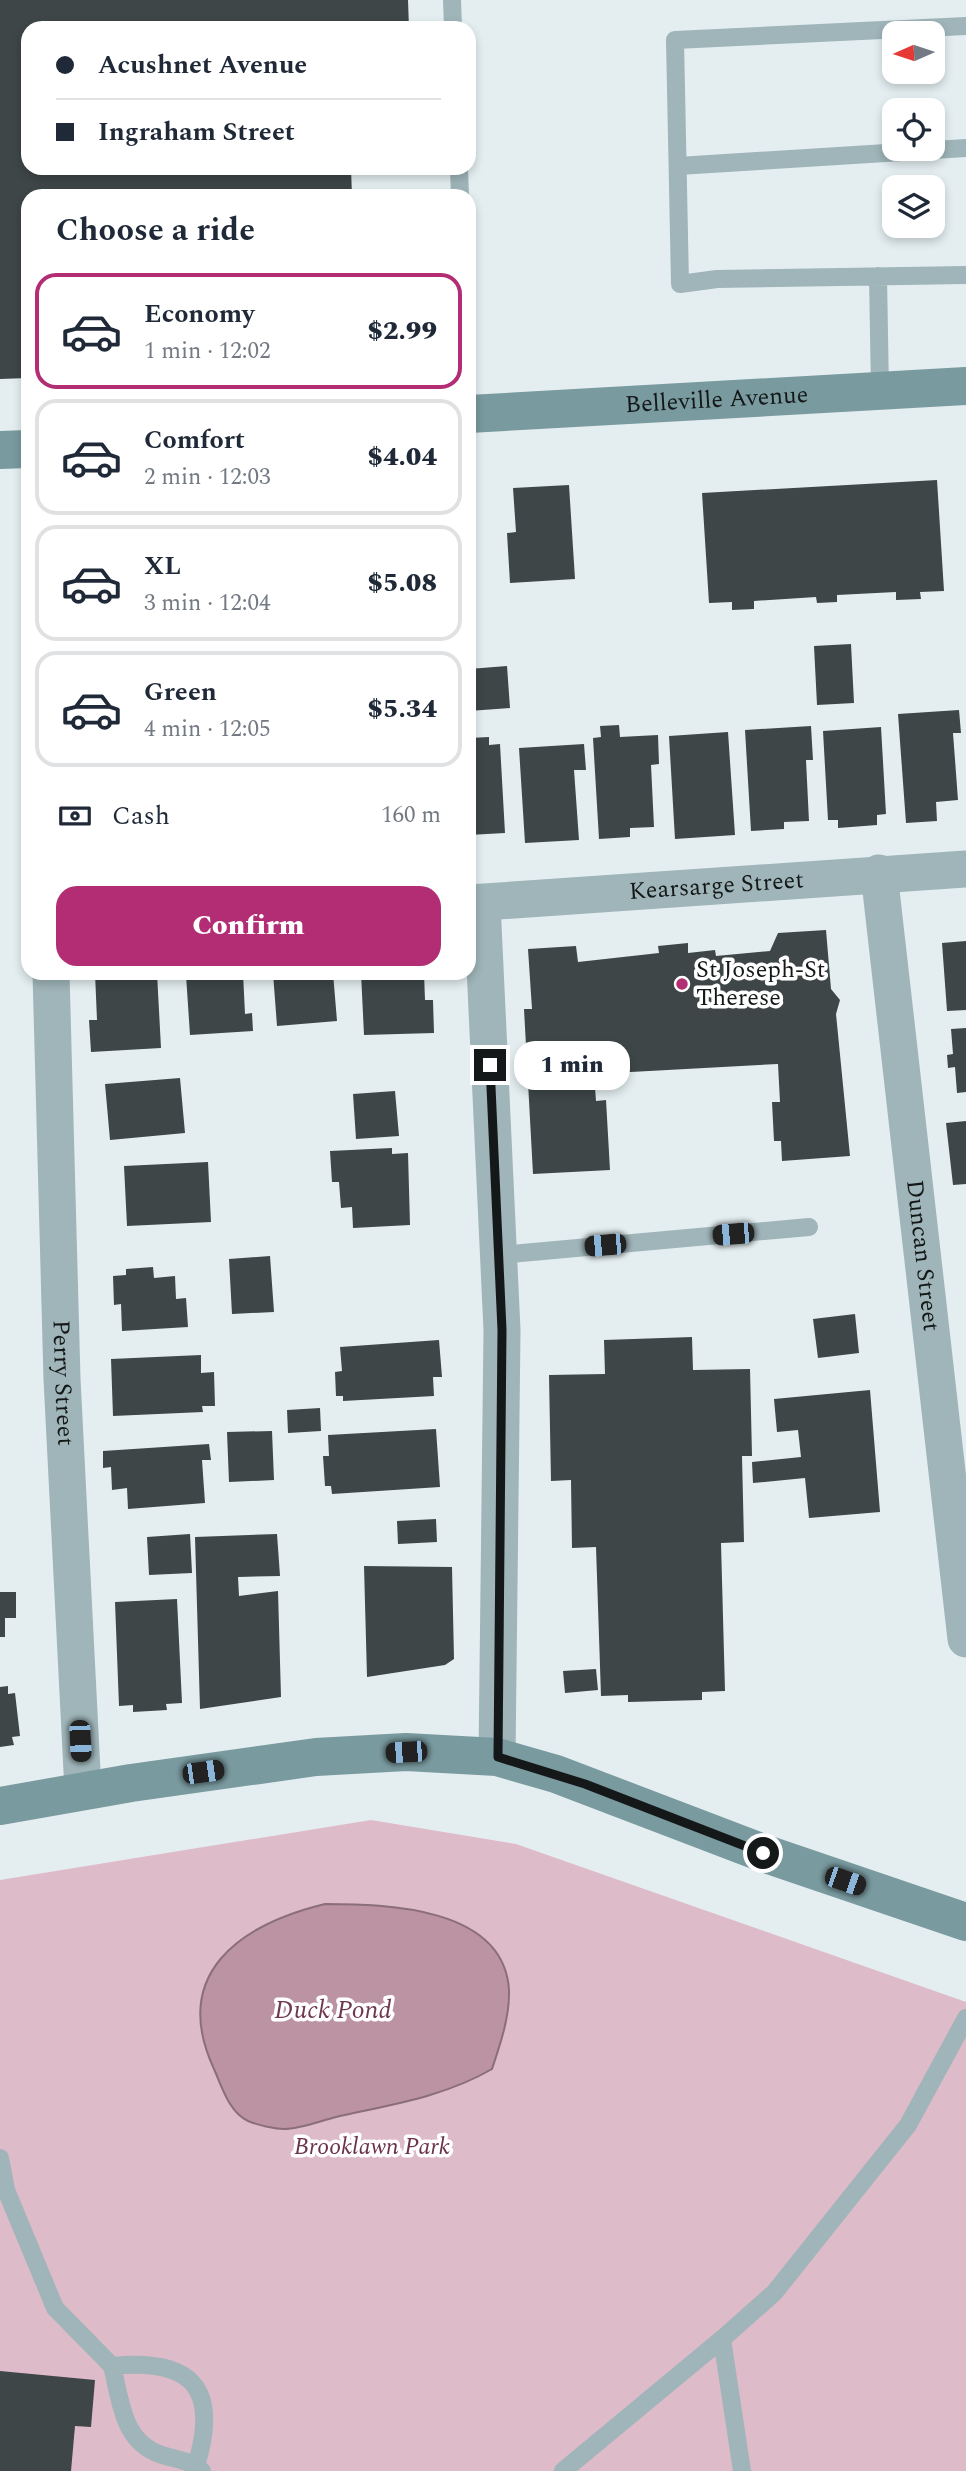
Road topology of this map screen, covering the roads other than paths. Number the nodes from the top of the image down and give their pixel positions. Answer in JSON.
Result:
{"nodes":[{"id":1,"x":452,"y":0,"type":"edge"},
{"id":2,"x":453,"y":21,"type":"edge"},
{"id":3,"x":966,"y":26,"type":"edge"},
{"id":4,"x":966,"y":148,"type":"edge"},
{"id":5,"x":678,"y":166,"type":"junction"},
{"id":6,"x":966,"y":275,"type":"edge"},
{"id":7,"x":878,"y":276,"type":"junction"},
{"id":8,"x":966,"y":386,"type":"edge"},
{"id":9,"x":880,"y":391,"type":"junction"},
{"id":10,"x":476,"y":414,"type":"edge"},
{"id":11,"x":21,"y":449,"type":"edge"},
{"id":12,"x":0,"y":450,"type":"edge"},
{"id":13,"x":966,"y":869,"type":"edge"},
{"id":14,"x":879,"y":873,"type":"junction"},
{"id":15,"x":476,"y":903,"type":"edge"},
{"id":16,"x":51,"y":980,"type":"edge"},
{"id":17,"x":809,"y":1227,"type":"dead end"},
{"id":18,"x":499,"y":1255,"type":"junction"},
{"id":19,"x":966,"y":1639,"type":"edge"},
{"id":20,"x":498,"y":1757,"type":"junction"},
{"id":21,"x":83,"y":1791,"type":"junction"},
{"id":22,"x":0,"y":1806,"type":"edge"},
{"id":23,"x":966,"y":1923,"type":"edge"},
{"id":24,"x":966,"y":2018,"type":"edge"},
{"id":25,"x":0,"y":2158,"type":"edge"},
{"id":26,"x":722,"y":2339,"type":"junction"},
{"id":27,"x":112,"y":2366,"type":"junction"},
{"id":28,"x":199,"y":2468,"type":"edge"},
{"id":29,"x":563,"y":2471,"type":"edge"},
{"id":30,"x":742,"y":2471,"type":"edge"}],
"edges":[{"from":1,"to":2,"type":"lane"},
{"from":3,"to":5,"type":"lane"},
{"from":4,"to":5,"type":"lane"},
{"from":5,"to":7,"type":"lane"},
{"from":6,"to":7,"type":"lane"},
{"from":7,"to":9,"type":"lane"},
{"from":8,"to":9,"type":"main road","name":"Belleville Avenue"},
{"from":9,"to":10,"type":"main road","name":"Belleville Avenue"},
{"from":11,"to":12,"type":"main road"},
{"from":13,"to":14,"type":"street","name":"Kearsarge Street"},
{"from":14,"to":15,"type":"street","name":"Kearsarge Street"},
{"from":14,"to":19,"type":"street","name":"Duncan Street"},
{"from":15,"to":18,"type":"street"},
{"from":16,"to":21,"type":"street","name":"Perry Street"},
{"from":17,"to":18,"type":"lane"},
{"from":18,"to":20,"type":"street"},
{"from":20,"to":21,"type":"main road"},
{"from":20,"to":23,"type":"main road"},
{"from":21,"to":22,"type":"main road"},
{"from":24,"to":26,"type":"lane"},
{"from":25,"to":27,"type":"lane"},
{"from":26,"to":29,"type":"lane"},
{"from":26,"to":30,"type":"lane"},
{"from":27,"to":28,"type":"lane"},
{"from":27,"to":28,"type":"lane"}]}
